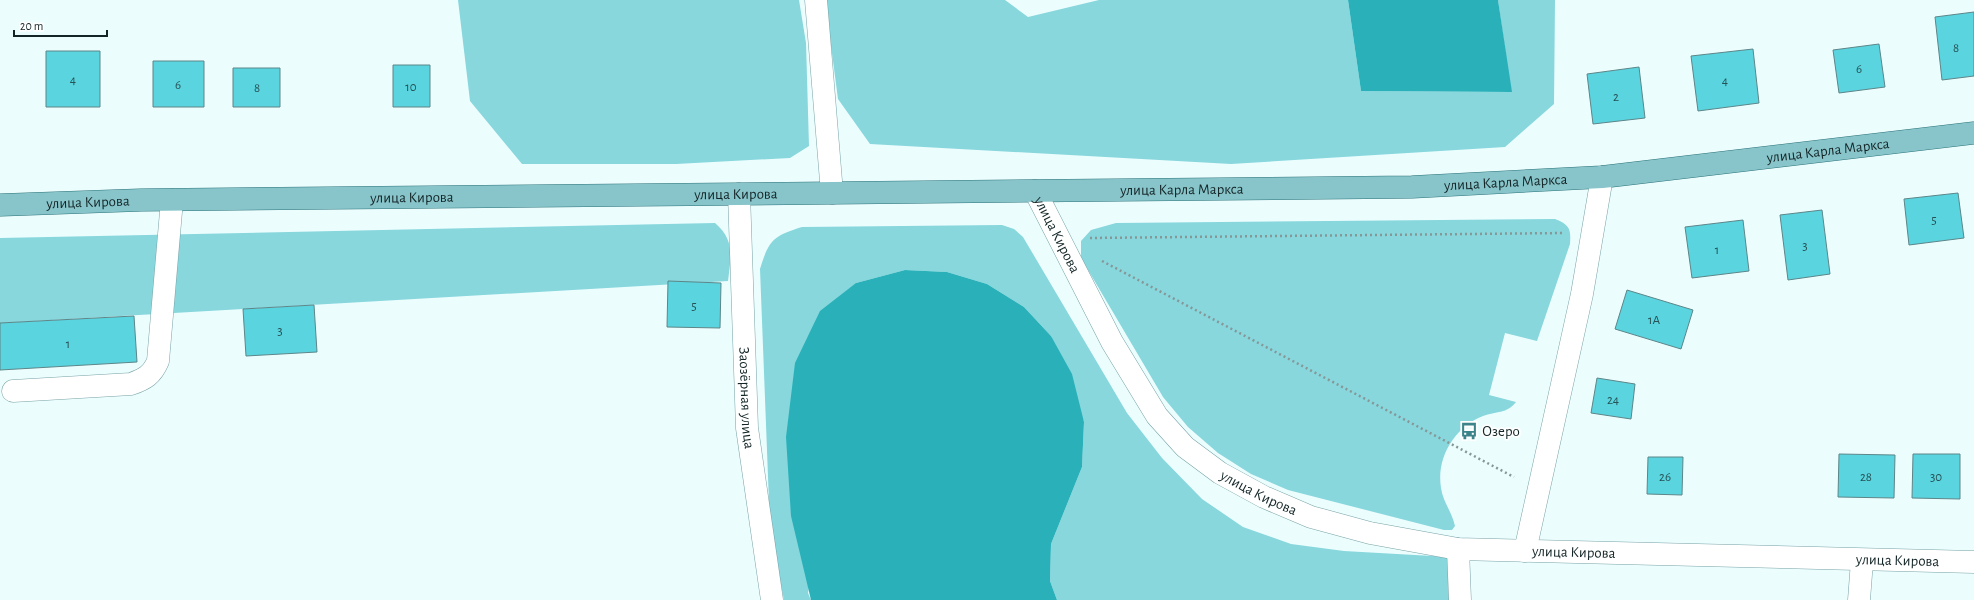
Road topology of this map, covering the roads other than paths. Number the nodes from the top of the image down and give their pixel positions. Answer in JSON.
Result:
{"nodes":[{"id":1,"x":816,"y":0,"type":"edge"},
{"id":2,"x":1974,"y":133,"type":"edge"},
{"id":3,"x":1602,"y":178,"type":"junction"},
{"id":4,"x":1035,"y":191,"type":"junction"},
{"id":5,"x":832,"y":193,"type":"junction"},
{"id":6,"x":739,"y":194,"type":"junction"},
{"id":7,"x":172,"y":200,"type":"junction"},
{"id":8,"x":0,"y":205,"type":"edge"},
{"id":9,"x":12,"y":391,"type":"dead end"},
{"id":10,"x":1458,"y":549,"type":"junction"},
{"id":11,"x":1525,"y":551,"type":"junction"},
{"id":12,"x":1862,"y":560,"type":"junction"},
{"id":13,"x":1974,"y":562,"type":"edge"},
{"id":14,"x":772,"y":600,"type":"edge"},
{"id":15,"x":1460,"y":600,"type":"edge"},
{"id":16,"x":1859,"y":600,"type":"edge"}],
"edges":[{"from":1,"to":5,"type":"street"},
{"from":2,"to":3,"type":"main road","name":"улица Карла Маркса"},
{"from":3,"to":4,"type":"main road","name":"улица Карла Маркса"},
{"from":3,"to":11,"type":"street"},
{"from":4,"to":5,"type":"main road","name":"улица Кирова"},
{"from":4,"to":10,"type":"street","name":"улица Кирова"},
{"from":5,"to":6,"type":"main road","name":"улица Кирова"},
{"from":6,"to":7,"type":"main road","name":"улица Кирова"},
{"from":6,"to":14,"type":"street","name":"Заозёрная улица"},
{"from":7,"to":8,"type":"main road","name":"улица Кирова"},
{"from":7,"to":9,"type":"street"},
{"from":10,"to":11,"type":"street","name":"улица Кирова"},
{"from":10,"to":15,"type":"street"},
{"from":11,"to":12,"type":"street","name":"улица Кирова"},
{"from":12,"to":13,"type":"street","name":"улица Кирова"},
{"from":12,"to":16,"type":"street"}]}
